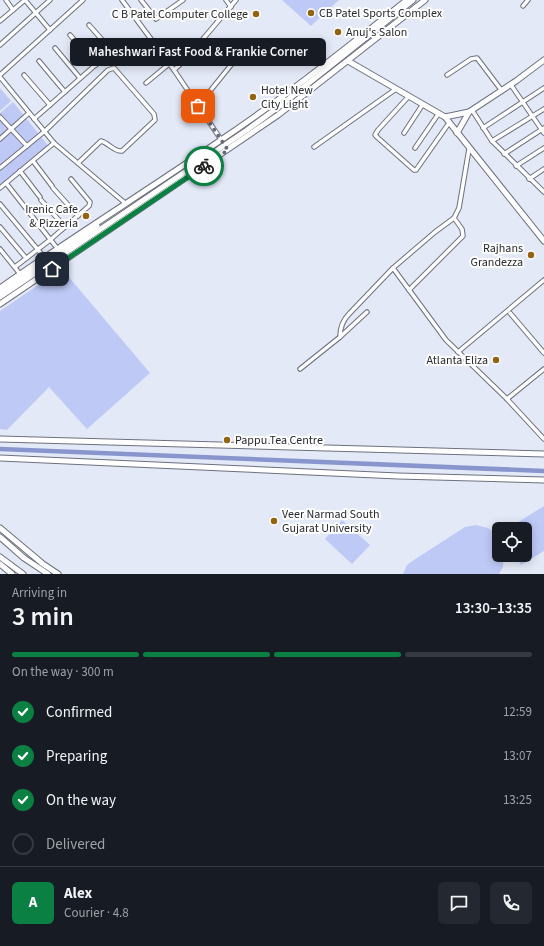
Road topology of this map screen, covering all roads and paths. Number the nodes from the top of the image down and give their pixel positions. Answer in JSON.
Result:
{"nodes":[{"id":1,"x":6,"y":0,"type":"edge"},
{"id":2,"x":25,"y":0,"type":"edge"},
{"id":3,"x":50,"y":0,"type":"edge"},
{"id":4,"x":83,"y":0,"type":"edge"},
{"id":5,"x":122,"y":0,"type":"edge"},
{"id":6,"x":142,"y":0,"type":"edge"},
{"id":7,"x":183,"y":0,"type":"edge"},
{"id":8,"x":226,"y":0,"type":"edge"},
{"id":9,"x":236,"y":0,"type":"edge"},
{"id":10,"x":407,"y":0,"type":"edge"},
{"id":11,"x":413,"y":0,"type":"edge"},
{"id":12,"x":425,"y":0,"type":"edge"},
{"id":13,"x":528,"y":0,"type":"edge"},
{"id":14,"x":523,"y":6,"type":"dead end"},
{"id":15,"x":230,"y":7,"type":"junction"},
{"id":16,"x":13,"y":10,"type":"junction"},
{"id":17,"x":36,"y":13,"type":"junction"},
{"id":18,"x":1,"y":20,"type":"edge"},
{"id":19,"x":90,"y":25,"type":"dead end"},
{"id":20,"x":50,"y":30,"type":"junction"},
{"id":21,"x":70,"y":35,"type":"dead end"},
{"id":22,"x":199,"y":43,"type":"junction"},
{"id":23,"x":0,"y":44,"type":"edge"},
{"id":24,"x":155,"y":44,"type":"junction"},
{"id":25,"x":117,"y":46,"type":"dead end"},
{"id":26,"x":55,"y":48,"type":"dead end"},
{"id":27,"x":112,"y":51,"type":"junction"},
{"id":28,"x":219,"y":60,"type":"dead end"},
{"id":29,"x":544,"y":60,"type":"edge"},
{"id":30,"x":39,"y":61,"type":"dead end"},
{"id":31,"x":348,"y":61,"type":"junction"},
{"id":32,"x":130,"y":62,"type":"dead end"},
{"id":33,"x":169,"y":64,"type":"junction"},
{"id":34,"x":96,"y":65,"type":"junction"},
{"id":35,"x":231,"y":65,"type":"dead end"},
{"id":36,"x":174,"y":70,"type":"junction"},
{"id":37,"x":24,"y":75,"type":"dead end"},
{"id":38,"x":447,"y":75,"type":"dead end"},
{"id":39,"x":0,"y":76,"type":"edge"},
{"id":40,"x":80,"y":78,"type":"junction"},
{"id":41,"x":146,"y":83,"type":"dead end"},
{"id":42,"x":511,"y":85,"type":"junction"},
{"id":43,"x":544,"y":88,"type":"edge"},
{"id":44,"x":396,"y":89,"type":"junction"},
{"id":45,"x":502,"y":91,"type":"junction"},
{"id":46,"x":65,"y":92,"type":"junction"},
{"id":47,"x":409,"y":96,"type":"junction"},
{"id":48,"x":523,"y":102,"type":"junction"},
{"id":49,"x":423,"y":104,"type":"junction"},
{"id":50,"x":50,"y":105,"type":"junction"},
{"id":51,"x":198,"y":106,"type":"junction"},
{"id":52,"x":544,"y":109,"type":"edge"},
{"id":53,"x":470,"y":111,"type":"junction"},
{"id":54,"x":29,"y":113,"type":"junction"},
{"id":55,"x":439,"y":113,"type":"junction"},
{"id":56,"x":533,"y":116,"type":"junction"},
{"id":57,"x":0,"y":117,"type":"edge"},
{"id":58,"x":445,"y":117,"type":"junction"},
{"id":59,"x":34,"y":119,"type":"junction"},
{"id":60,"x":449,"y":123,"type":"junction"},
{"id":61,"x":483,"y":128,"type":"junction"},
{"id":62,"x":11,"y":129,"type":"junction"},
{"id":63,"x":543,"y":130,"type":"edge"},
{"id":64,"x":45,"y":131,"type":"junction"},
{"id":65,"x":404,"y":133,"type":"dead end"},
{"id":66,"x":457,"y":133,"type":"junction"},
{"id":67,"x":0,"y":139,"type":"edge"},
{"id":68,"x":492,"y":141,"type":"junction"},
{"id":69,"x":223,"y":142,"type":"junction"},
{"id":70,"x":54,"y":143,"type":"junction"},
{"id":71,"x":27,"y":146,"type":"junction"},
{"id":72,"x":314,"y":147,"type":"dead end"},
{"id":73,"x":415,"y":148,"type":"dead end"},
{"id":74,"x":544,"y":148,"type":"edge"},
{"id":75,"x":469,"y":149,"type":"junction"},
{"id":76,"x":228,"y":150,"type":"junction"},
{"id":77,"x":504,"y":154,"type":"junction"},
{"id":78,"x":33,"y":161,"type":"junction"},
{"id":79,"x":78,"y":163,"type":"junction"},
{"id":80,"x":516,"y":166,"type":"junction"},
{"id":81,"x":0,"y":168,"type":"edge"},
{"id":82,"x":544,"y":169,"type":"edge"},
{"id":83,"x":20,"y":171,"type":"junction"},
{"id":84,"x":71,"y":179,"type":"dead end"},
{"id":85,"x":529,"y":179,"type":"junction"},
{"id":86,"x":6,"y":183,"type":"junction"},
{"id":87,"x":0,"y":188,"type":"edge"},
{"id":88,"x":543,"y":191,"type":"edge"},
{"id":89,"x":126,"y":203,"type":"junction"},
{"id":90,"x":0,"y":204,"type":"edge"},
{"id":91,"x":78,"y":216,"type":"junction"},
{"id":92,"x":454,"y":218,"type":"junction"},
{"id":93,"x":0,"y":227,"type":"edge"},
{"id":94,"x":65,"y":227,"type":"junction"},
{"id":95,"x":50,"y":240,"type":"junction"},
{"id":96,"x":544,"y":242,"type":"edge"},
{"id":97,"x":57,"y":248,"type":"junction"},
{"id":98,"x":0,"y":249,"type":"edge"},
{"id":99,"x":38,"y":249,"type":"junction"},
{"id":100,"x":44,"y":257,"type":"junction"},
{"id":101,"x":26,"y":258,"type":"junction"},
{"id":102,"x":15,"y":267,"type":"junction"},
{"id":103,"x":394,"y":268,"type":"junction"},
{"id":104,"x":20,"y":274,"type":"junction"},
{"id":105,"x":544,"y":280,"type":"edge"},
{"id":106,"x":0,"y":288,"type":"edge"},
{"id":107,"x":408,"y":290,"type":"junction"},
{"id":108,"x":0,"y":292,"type":"edge"},
{"id":109,"x":0,"y":297,"type":"edge"},
{"id":110,"x":0,"y":304,"type":"edge"},
{"id":111,"x":367,"y":312,"type":"dead end"},
{"id":112,"x":510,"y":313,"type":"dead end"},
{"id":113,"x":340,"y":337,"type":"junction"},
{"id":114,"x":458,"y":352,"type":"junction"},
{"id":115,"x":544,"y":353,"type":"edge"},
{"id":116,"x":300,"y":369,"type":"dead end"},
{"id":117,"x":544,"y":369,"type":"edge"},
{"id":118,"x":507,"y":399,"type":"junction"},
{"id":119,"x":0,"y":439,"type":"edge"},
{"id":120,"x":544,"y":439,"type":"edge"},
{"id":121,"x":544,"y":454,"type":"edge"},
{"id":122,"x":0,"y":458,"type":"edge"},
{"id":123,"x":544,"y":480,"type":"edge"},
{"id":124,"x":0,"y":528,"type":"edge"},
{"id":125,"x":0,"y":537,"type":"edge"},
{"id":126,"x":0,"y":557,"type":"edge"},
{"id":127,"x":0,"y":564,"type":"edge"},
{"id":128,"x":12,"y":574,"type":"edge"},
{"id":129,"x":23,"y":574,"type":"edge"},
{"id":130,"x":48,"y":574,"type":"edge"},
{"id":131,"x":58,"y":574,"type":"edge"}],
"edges":[{"from":1,"to":16,"type":"street"},
{"from":2,"to":16,"type":"street"},
{"from":2,"to":17,"type":"street"},
{"from":3,"to":17,"type":"street"},
{"from":4,"to":20,"type":"street"},
{"from":5,"to":24,"type":"street"},
{"from":6,"to":7,"type":"street"},
{"from":8,"to":15,"type":"street"},
{"from":9,"to":15,"type":"street"},
{"from":10,"to":69,"type":"main road"},
{"from":11,"to":69,"type":"main road"},
{"from":12,"to":31,"type":"main road"},
{"from":13,"to":14,"type":"street"},
{"from":15,"to":22,"type":"street"},
{"from":16,"to":18,"type":"street"},
{"from":17,"to":20,"type":"street"},
{"from":17,"to":23,"type":"street"},
{"from":19,"to":27,"type":"street"},
{"from":20,"to":39,"type":"street"},
{"from":21,"to":34,"type":"street"},
{"from":22,"to":28,"type":"street"},
{"from":22,"to":36,"type":"street"},
{"from":24,"to":32,"type":"street"},
{"from":24,"to":33,"type":"street"},
{"from":25,"to":27,"type":"street"},
{"from":26,"to":40,"type":"street"},
{"from":27,"to":34,"type":"street"},
{"from":29,"to":42,"type":"main road"},
{"from":30,"to":46,"type":"street"},
{"from":31,"to":44,"type":"main road"},
{"from":31,"to":76,"type":"main road"},
{"from":33,"to":36,"type":"street"},
{"from":33,"to":41,"type":"street"},
{"from":34,"to":40,"type":"street"},
{"from":35,"to":51,"type":"street"},
{"from":36,"to":51,"type":"street"},
{"from":37,"to":50,"type":"street"},
{"from":38,"to":45,"type":"street"},
{"from":39,"to":54,"type":"street"},
{"from":40,"to":46,"type":"street"},
{"from":42,"to":45,"type":"main road"},
{"from":42,"to":48,"type":"street"},
{"from":43,"to":48,"type":"street"},
{"from":44,"to":47,"type":"main road"},
{"from":44,"to":72,"type":"street"},
{"from":45,"to":53,"type":"main road"},
{"from":46,"to":50,"type":"street"},
{"from":47,"to":49,"type":"main road"},
{"from":47,"to":60,"type":"street"},
{"from":48,"to":56,"type":"street"},
{"from":48,"to":61,"type":"street"},
{"from":49,"to":55,"type":"main road"},
{"from":49,"to":65,"type":"street"},
{"from":50,"to":59,"type":"street"},
{"from":51,"to":69,"type":"street"},
{"from":52,"to":56,"type":"street"},
{"from":53,"to":58,"type":"main road"},
{"from":53,"to":61,"type":"street"},
{"from":53,"to":66,"type":"main road"},
{"from":54,"to":59,"type":"street"},
{"from":54,"to":62,"type":"street"},
{"from":55,"to":58,"type":"main road"},
{"from":55,"to":73,"type":"street"},
{"from":56,"to":63,"type":"street"},
{"from":56,"to":68,"type":"street"},
{"from":57,"to":62,"type":"street"},
{"from":58,"to":60,"type":"main road"},
{"from":59,"to":64,"type":"street"},
{"from":60,"to":66,"type":"main road"},
{"from":61,"to":68,"type":"street"},
{"from":62,"to":67,"type":"street"},
{"from":62,"to":71,"type":"street"},
{"from":63,"to":77,"type":"street"},
{"from":64,"to":70,"type":"street"},
{"from":64,"to":71,"type":"street"},
{"from":64,"to":79,"type":"street"},
{"from":66,"to":75,"type":"main road"},
{"from":68,"to":77,"type":"street"},
{"from":69,"to":76,"type":"street"},
{"from":69,"to":89,"type":"main road"},
{"from":69,"to":108,"type":"main road"},
{"from":69,"to":109,"type":"main road"},
{"from":70,"to":78,"type":"street"},
{"from":70,"to":79,"type":"street"},
{"from":71,"to":81,"type":"street"},
{"from":74,"to":80,"type":"street"},
{"from":75,"to":92,"type":"street"},
{"from":75,"to":96,"type":"main road"},
{"from":76,"to":110,"type":"main road"},
{"from":77,"to":80,"type":"street"},
{"from":78,"to":83,"type":"street"},
{"from":78,"to":91,"type":"street"},
{"from":79,"to":89,"type":"street"},
{"from":80,"to":85,"type":"street"},
{"from":82,"to":85,"type":"street"},
{"from":83,"to":86,"type":"street"},
{"from":83,"to":94,"type":"street"},
{"from":84,"to":91,"type":"street"},
{"from":85,"to":88,"type":"street"},
{"from":86,"to":87,"type":"street"},
{"from":86,"to":95,"type":"street"},
{"from":89,"to":97,"type":"main road"},
{"from":90,"to":99,"type":"street"},
{"from":91,"to":94,"type":"street"},
{"from":92,"to":103,"type":"street"},
{"from":92,"to":107,"type":"street"},
{"from":93,"to":101,"type":"street"},
{"from":94,"to":95,"type":"street"},
{"from":95,"to":97,"type":"street"},
{"from":95,"to":99,"type":"street"},
{"from":97,"to":100,"type":"main road"},
{"from":98,"to":102,"type":"street"},
{"from":99,"to":100,"type":"street"},
{"from":99,"to":101,"type":"street"},
{"from":100,"to":104,"type":"main road"},
{"from":101,"to":102,"type":"street"},
{"from":102,"to":104,"type":"street"},
{"from":103,"to":107,"type":"street"},
{"from":103,"to":113,"type":"street"},
{"from":104,"to":106,"type":"main road"},
{"from":105,"to":114,"type":"street"},
{"from":107,"to":114,"type":"street"},
{"from":111,"to":113,"type":"street"},
{"from":112,"to":115,"type":"street"},
{"from":113,"to":116,"type":"street"},
{"from":114,"to":118,"type":"street"},
{"from":117,"to":118,"type":"street"},
{"from":118,"to":120,"type":"street"},
{"from":119,"to":121,"type":"main road"},
{"from":122,"to":123,"type":"main road"},
{"from":124,"to":131,"type":"main road"},
{"from":125,"to":130,"type":"main road"},
{"from":126,"to":129,"type":"main road"},
{"from":127,"to":128,"type":"main road"}]}
